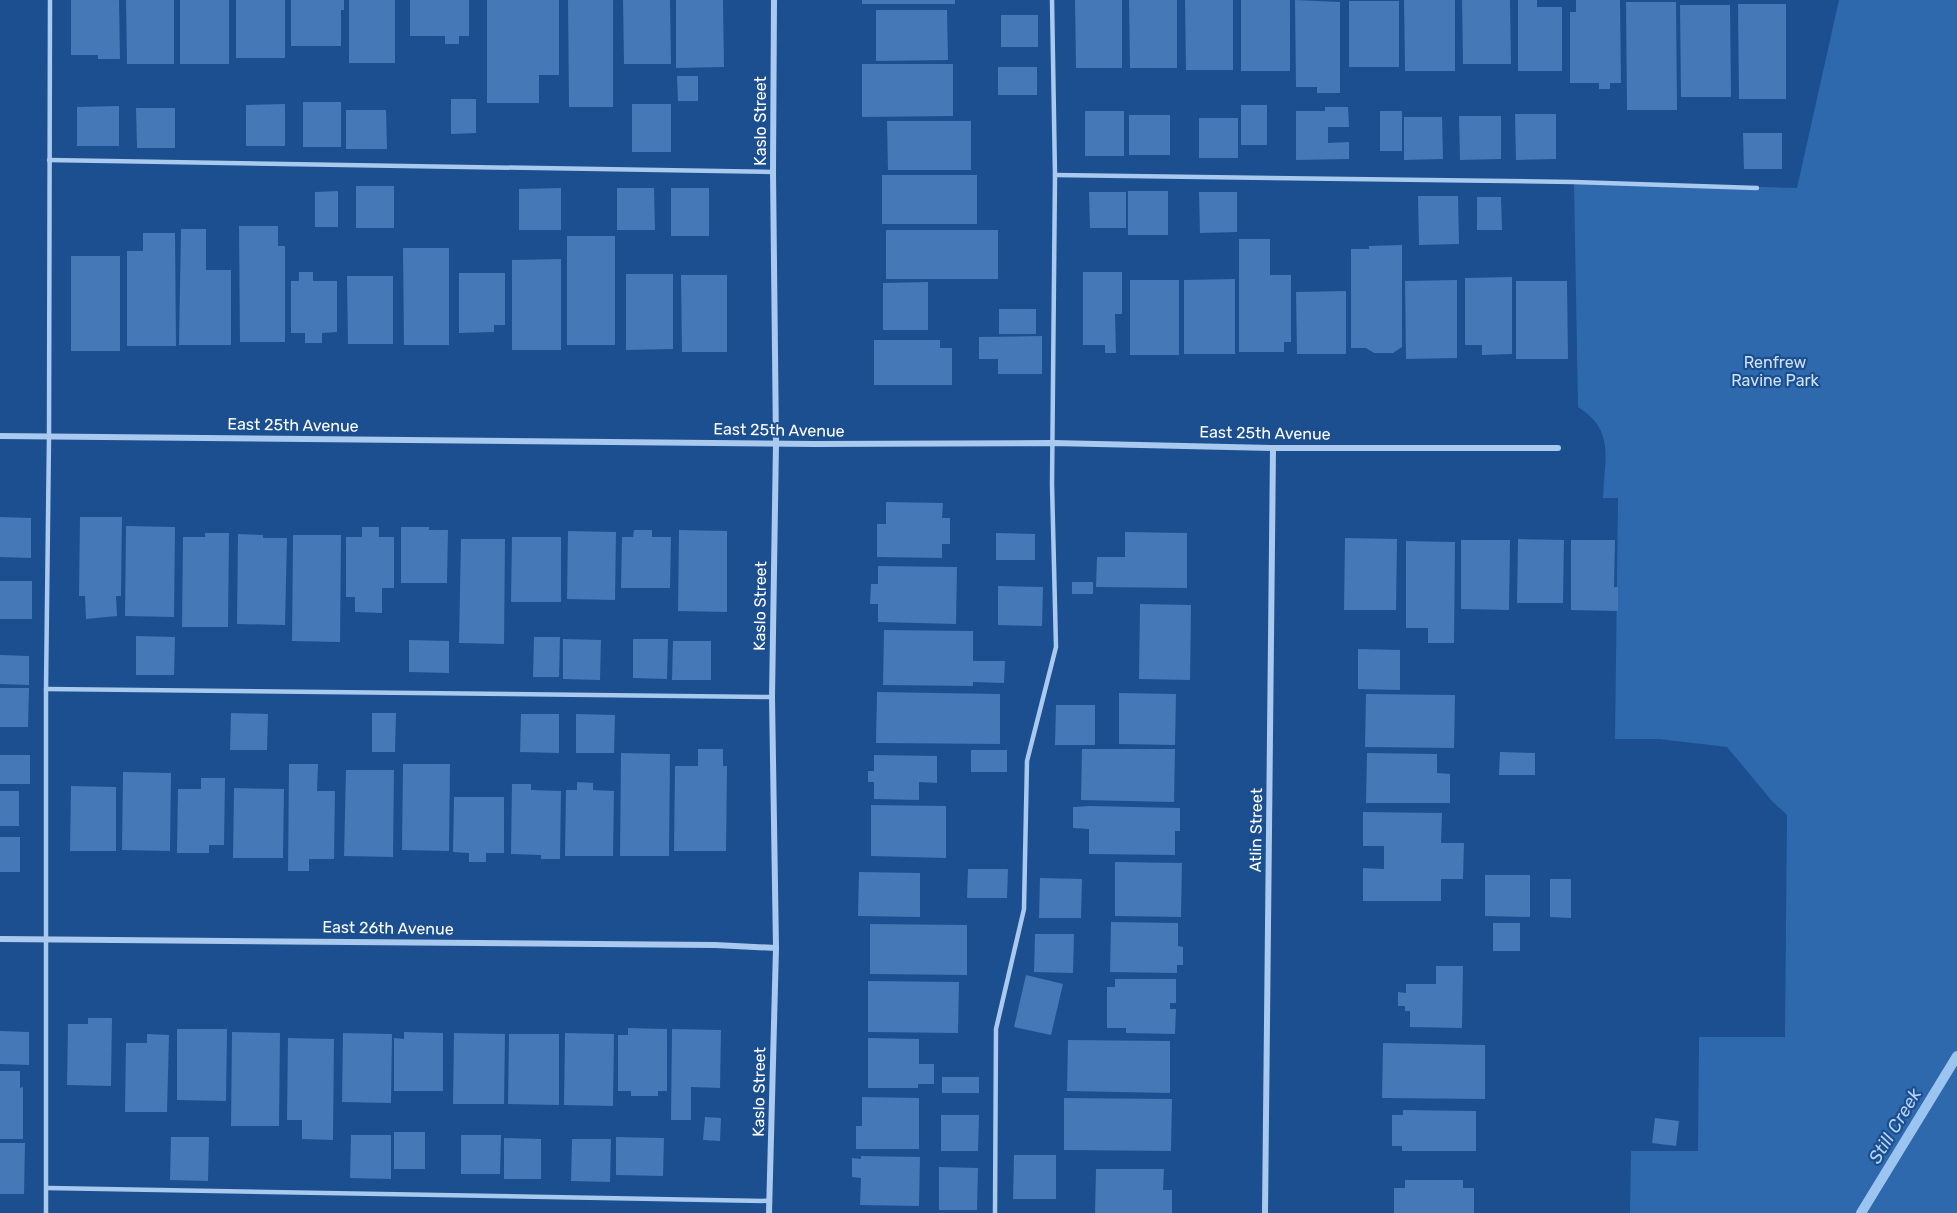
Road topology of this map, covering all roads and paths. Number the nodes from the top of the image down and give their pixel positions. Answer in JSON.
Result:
{"nodes":[{"id":1,"x":50,"y":0,"type":"edge"},
{"id":2,"x":774,"y":0,"type":"edge"},
{"id":3,"x":1052,"y":0,"type":"edge"},
{"id":4,"x":49,"y":159,"type":"junction"},
{"id":5,"x":773,"y":172,"type":"junction"},
{"id":6,"x":1055,"y":175,"type":"junction"},
{"id":7,"x":1756,"y":188,"type":"dead end"},
{"id":8,"x":0,"y":436,"type":"edge"},
{"id":9,"x":49,"y":437,"type":"junction"},
{"id":10,"x":776,"y":443,"type":"junction"},
{"id":11,"x":1053,"y":443,"type":"junction"},
{"id":12,"x":1273,"y":448,"type":"junction"},
{"id":13,"x":1558,"y":448,"type":"dead end"},
{"id":14,"x":46,"y":689,"type":"junction"},
{"id":15,"x":772,"y":697,"type":"junction"},
{"id":16,"x":0,"y":939,"type":"edge"},
{"id":17,"x":46,"y":939,"type":"junction"},
{"id":18,"x":776,"y":948,"type":"junction"},
{"id":19,"x":47,"y":1188,"type":"junction"},
{"id":20,"x":770,"y":1201,"type":"junction"},
{"id":21,"x":46,"y":1213,"type":"edge"},
{"id":22,"x":770,"y":1213,"type":"edge"},
{"id":23,"x":995,"y":1213,"type":"edge"},
{"id":24,"x":1265,"y":1213,"type":"edge"}],
"edges":[{"from":1,"to":4,"type":"lane"},
{"from":2,"to":5,"type":"street","name":"Kaslo Street"},
{"from":3,"to":6,"type":"lane"},
{"from":4,"to":5,"type":"lane"},
{"from":4,"to":9,"type":"lane"},
{"from":5,"to":10,"type":"street","name":"Kaslo Street"},
{"from":6,"to":7,"type":"lane"},
{"from":6,"to":11,"type":"lane"},
{"from":8,"to":9,"type":"street","name":"East 25th Avenue"},
{"from":9,"to":10,"type":"street","name":"East 25th Avenue"},
{"from":9,"to":14,"type":"lane"},
{"from":10,"to":11,"type":"street","name":"East 25th Avenue"},
{"from":10,"to":15,"type":"street","name":"Kaslo Street"},
{"from":11,"to":12,"type":"street","name":"East 25th Avenue"},
{"from":11,"to":23,"type":"lane"},
{"from":12,"to":13,"type":"street","name":"East 25th Avenue"},
{"from":12,"to":24,"type":"street","name":"Atlin Street"},
{"from":14,"to":15,"type":"lane"},
{"from":14,"to":17,"type":"lane"},
{"from":15,"to":18,"type":"street","name":"Kaslo Street"},
{"from":16,"to":17,"type":"street","name":"East 26th Avenue"},
{"from":17,"to":18,"type":"street","name":"East 26th Avenue"},
{"from":17,"to":19,"type":"lane"},
{"from":18,"to":20,"type":"street","name":"Kaslo Street"},
{"from":19,"to":20,"type":"lane"},
{"from":19,"to":21,"type":"lane"},
{"from":20,"to":22,"type":"street","name":"Kaslo Street"}]}
